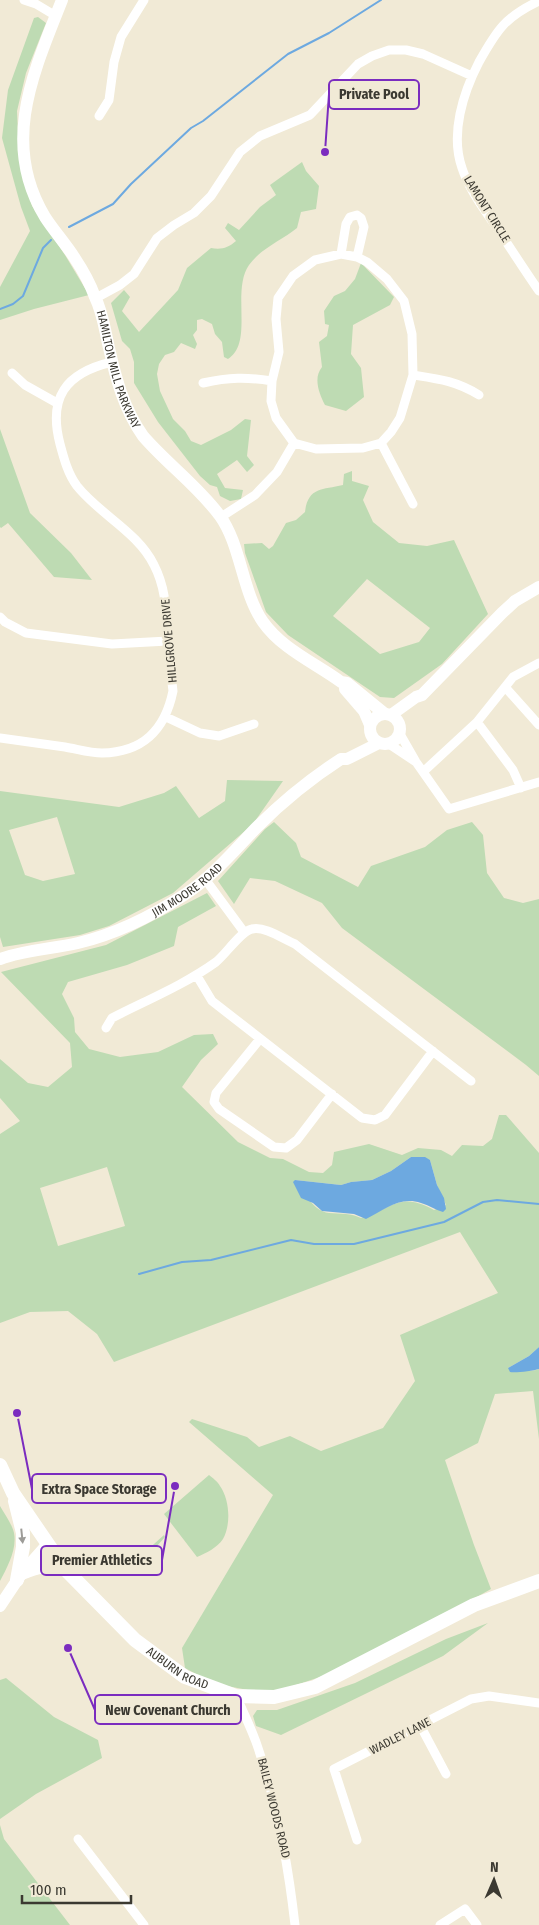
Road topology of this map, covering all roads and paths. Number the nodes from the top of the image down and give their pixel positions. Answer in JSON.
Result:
{"nodes":[{"id":1,"x":24,"y":0,"type":"edge"},
{"id":2,"x":62,"y":0,"type":"edge"},
{"id":3,"x":144,"y":0,"type":"edge"},
{"id":4,"x":539,"y":1,"type":"edge"},
{"id":5,"x":56,"y":16,"type":"junction"},
{"id":6,"x":472,"y":76,"type":"junction"},
{"id":7,"x":99,"y":116,"type":"dead end"},
{"id":8,"x":341,"y":254,"type":"junction"},
{"id":9,"x":357,"y":257,"type":"junction"},
{"id":10,"x":539,"y":291,"type":"edge"},
{"id":11,"x":96,"y":298,"type":"junction"},
{"id":12,"x":112,"y":362,"type":"junction"},
{"id":13,"x":12,"y":373,"type":"dead end"},
{"id":14,"x":413,"y":375,"type":"junction"},
{"id":15,"x":272,"y":382,"type":"junction"},
{"id":16,"x":203,"y":383,"type":"dead end"},
{"id":17,"x":479,"y":395,"type":"dead end"},
{"id":18,"x":57,"y":403,"type":"junction"},
{"id":19,"x":294,"y":443,"type":"junction"},
{"id":20,"x":382,"y":443,"type":"junction"},
{"id":21,"x":413,"y":504,"type":"dead end"},
{"id":22,"x":221,"y":517,"type":"junction"},
{"id":23,"x":539,"y":587,"type":"edge"},
{"id":24,"x":0,"y":618,"type":"edge"},
{"id":25,"x":168,"y":641,"type":"junction"},
{"id":26,"x":539,"y":663,"type":"edge"},
{"id":27,"x":341,"y":682,"type":"junction"},
{"id":28,"x":505,"y":687,"type":"junction"},
{"id":29,"x":422,"y":696,"type":"junction"},
{"id":30,"x":388,"y":714,"type":"junction"},
{"id":31,"x":166,"y":717,"type":"junction"},
{"id":32,"x":476,"y":722,"type":"junction"},
{"id":33,"x":254,"y":724,"type":"dead end"},
{"id":34,"x":539,"y":725,"type":"edge"},
{"id":35,"x":370,"y":728,"type":"junction"},
{"id":36,"x":400,"y":729,"type":"junction"},
{"id":37,"x":0,"y":738,"type":"edge"},
{"id":38,"x":384,"y":744,"type":"junction"},
{"id":39,"x":341,"y":759,"type":"junction"},
{"id":40,"x":416,"y":762,"type":"junction"},
{"id":41,"x":423,"y":772,"type":"junction"},
{"id":42,"x":539,"y":782,"type":"edge"},
{"id":43,"x":520,"y":788,"type":"junction"},
{"id":44,"x":206,"y":879,"type":"junction"},
{"id":45,"x":244,"y":932,"type":"junction"},
{"id":46,"x":0,"y":958,"type":"edge"},
{"id":47,"x":197,"y":976,"type":"junction"},
{"id":48,"x":106,"y":1028,"type":"dead end"},
{"id":49,"x":260,"y":1038,"type":"junction"},
{"id":50,"x":433,"y":1052,"type":"junction"},
{"id":51,"x":471,"y":1081,"type":"dead end"},
{"id":52,"x":332,"y":1094,"type":"junction"},
{"id":53,"x":0,"y":1464,"type":"edge"},
{"id":54,"x":13,"y":1493,"type":"junction"},
{"id":55,"x":47,"y":1544,"type":"junction"},
{"id":56,"x":65,"y":1569,"type":"junction"},
{"id":57,"x":20,"y":1577,"type":"junction"},
{"id":58,"x":539,"y":1581,"type":"edge"},
{"id":59,"x":0,"y":1606,"type":"edge"},
{"id":60,"x":236,"y":1696,"type":"junction"},
{"id":61,"x":539,"y":1703,"type":"edge"},
{"id":62,"x":420,"y":1725,"type":"junction"},
{"id":63,"x":446,"y":1774,"type":"dead end"},
{"id":64,"x":78,"y":1839,"type":"dead end"},
{"id":65,"x":357,"y":1840,"type":"dead end"},
{"id":66,"x":144,"y":1925,"type":"edge"},
{"id":67,"x":295,"y":1925,"type":"edge"},
{"id":68,"x":440,"y":1925,"type":"edge"},
{"id":69,"x":477,"y":1925,"type":"edge"}],
"edges":[{"from":1,"to":5,"type":"street"},
{"from":2,"to":5,"type":"street","name":"HAMILTON MILL PARKWAY"},
{"from":3,"to":7,"type":"street"},
{"from":4,"to":6,"type":"street","name":"LAMONT CIRCLE"},
{"from":5,"to":11,"type":"street","name":"HAMILTON MILL PARKWAY"},
{"from":6,"to":10,"type":"street","name":"LAMONT CIRCLE"},
{"from":6,"to":11,"type":"street"},
{"from":8,"to":9,"type":"street"},
{"from":8,"to":9,"type":"street"},
{"from":8,"to":15,"type":"street"},
{"from":9,"to":14,"type":"street"},
{"from":11,"to":12,"type":"street","name":"HAMILTON MILL PARKWAY"},
{"from":12,"to":18,"type":"street"},
{"from":12,"to":22,"type":"street","name":"HAMILTON MILL PARKWAY"},
{"from":13,"to":18,"type":"street"},
{"from":14,"to":17,"type":"street"},
{"from":14,"to":20,"type":"street"},
{"from":15,"to":16,"type":"street"},
{"from":15,"to":19,"type":"street"},
{"from":18,"to":25,"type":"street","name":"HILLGROVE DRIVE"},
{"from":19,"to":20,"type":"street"},
{"from":19,"to":22,"type":"street"},
{"from":20,"to":21,"type":"street"},
{"from":22,"to":27,"type":"street","name":"HAMILTON MILL PARKWAY"},
{"from":23,"to":29,"type":"street"},
{"from":24,"to":25,"type":"street"},
{"from":25,"to":31,"type":"street","name":"HILLGROVE DRIVE"},
{"from":26,"to":28,"type":"street"},
{"from":27,"to":30,"type":"street","name":"HAMILTON MILL PARKWAY"},
{"from":27,"to":35,"type":"street","name":"HAMILTON MILL PARKWAY"},
{"from":28,"to":32,"type":"street"},
{"from":28,"to":34,"type":"street"},
{"from":29,"to":30,"type":"street"},
{"from":29,"to":36,"type":"street"},
{"from":30,"to":35,"type":"street"},
{"from":30,"to":36,"type":"street"},
{"from":31,"to":33,"type":"street"},
{"from":31,"to":37,"type":"street","name":"HILLGROVE DRIVE"},
{"from":32,"to":41,"type":"street"},
{"from":32,"to":43,"type":"street"},
{"from":35,"to":38,"type":"street"},
{"from":35,"to":39,"type":"street","name":"JIM MOORE ROAD"},
{"from":36,"to":38,"type":"street"},
{"from":36,"to":40,"type":"street"},
{"from":38,"to":39,"type":"street","name":"JIM MOORE ROAD"},
{"from":38,"to":40,"type":"street"},
{"from":39,"to":44,"type":"street","name":"JIM MOORE ROAD"},
{"from":40,"to":41,"type":"street"},
{"from":41,"to":43,"type":"street"},
{"from":42,"to":43,"type":"street"},
{"from":44,"to":45,"type":"street"},
{"from":44,"to":46,"type":"street","name":"JIM MOORE ROAD"},
{"from":45,"to":47,"type":"street"},
{"from":45,"to":50,"type":"street"},
{"from":47,"to":48,"type":"street"},
{"from":47,"to":49,"type":"street"},
{"from":49,"to":52,"type":"street"},
{"from":49,"to":52,"type":"street"},
{"from":50,"to":51,"type":"street"},
{"from":50,"to":52,"type":"street"},
{"from":53,"to":54,"type":"main road","name":"AUBURN ROAD"},
{"from":54,"to":55,"type":"main road","name":"AUBURN ROAD"},
{"from":54,"to":57,"type":"main road","one_way":true},
{"from":55,"to":56,"type":"main road","name":"AUBURN ROAD"},
{"from":55,"to":57,"type":"street"},
{"from":56,"to":57,"type":"main road"},
{"from":56,"to":60,"type":"main road","name":"AUBURN ROAD"},
{"from":57,"to":59,"type":"street"},
{"from":58,"to":60,"type":"main road","name":"AUBURN ROAD"},
{"from":60,"to":67,"type":"street","name":"BAILEY WOODS ROAD"},
{"from":61,"to":62,"type":"street","name":"WADLEY LANE"},
{"from":62,"to":63,"type":"street"},
{"from":62,"to":65,"type":"street","name":"WADLEY LANE"},
{"from":64,"to":66,"type":"street"},
{"from":68,"to":69,"type":"street"}]}
